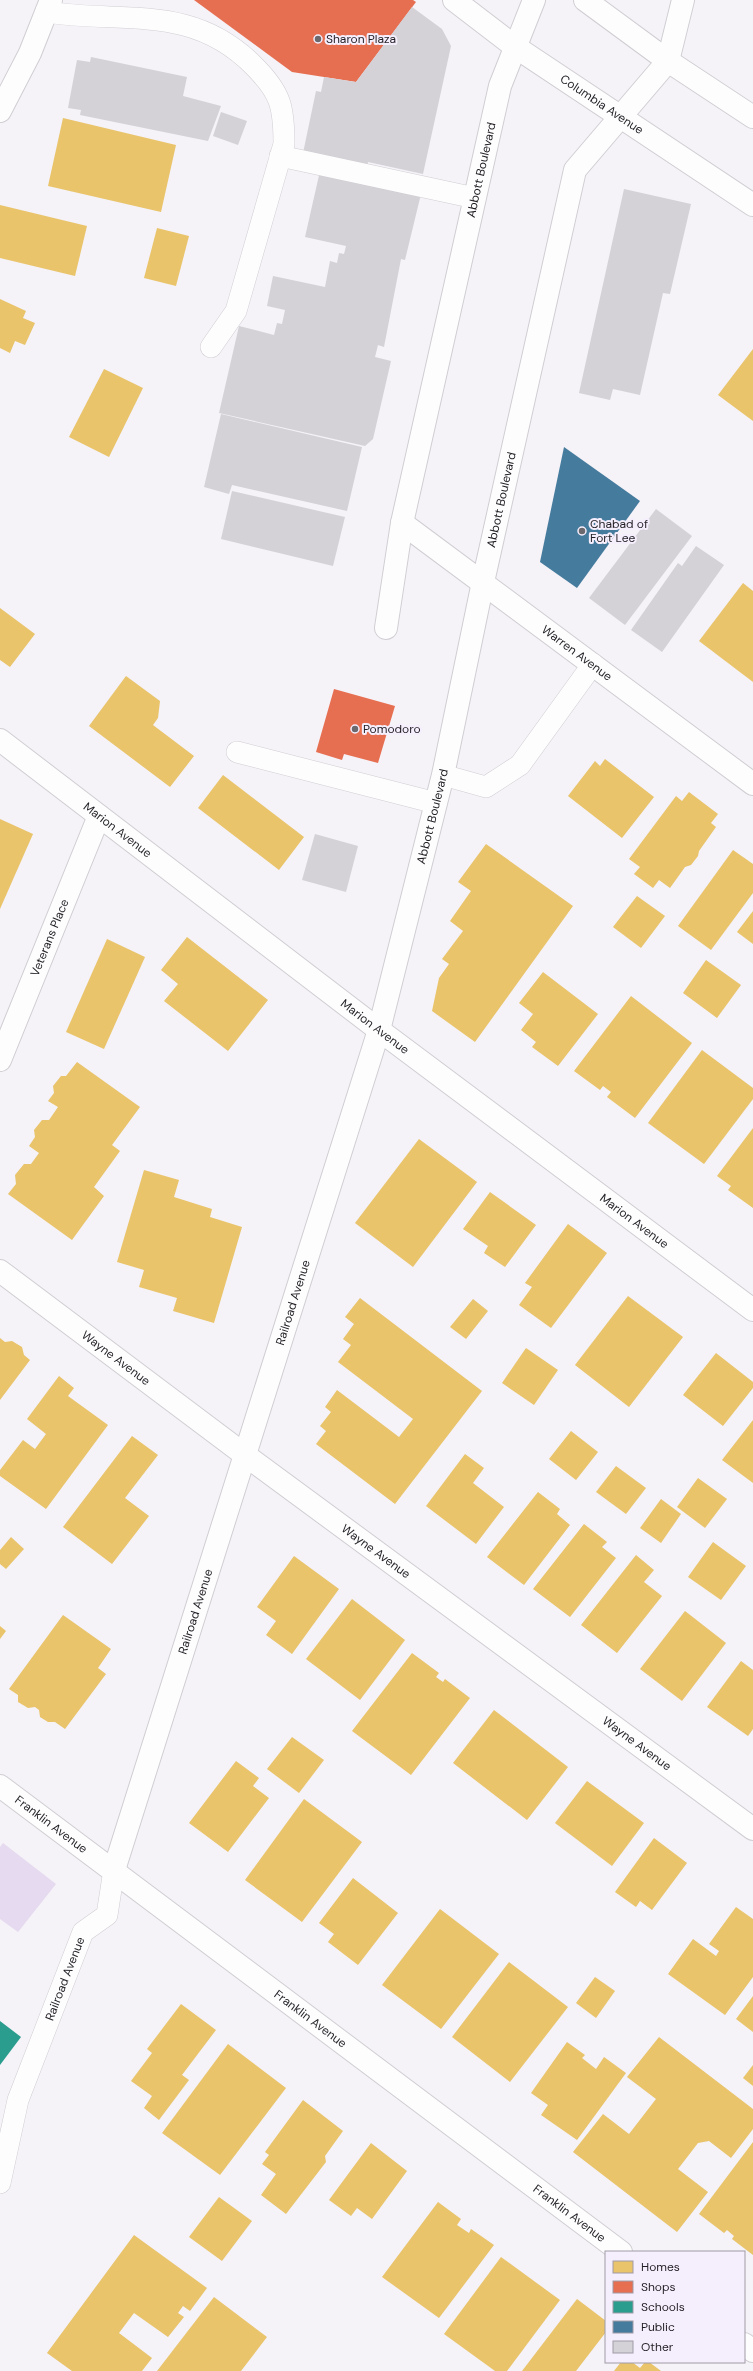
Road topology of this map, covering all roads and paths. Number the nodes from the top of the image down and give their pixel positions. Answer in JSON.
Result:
{"nodes":[{"id":1,"x":454,"y":0,"type":"edge"},
{"id":2,"x":534,"y":0,"type":"edge"},
{"id":3,"x":585,"y":0,"type":"edge"},
{"id":4,"x":683,"y":0,"type":"edge"},
{"id":5,"x":49,"y":6,"type":"edge"},
{"id":6,"x":514,"y":46,"type":"junction"},
{"id":7,"x":668,"y":61,"type":"junction"},
{"id":8,"x":0,"y":111,"type":"edge"},
{"id":9,"x":621,"y":116,"type":"junction"},
{"id":10,"x":753,"y":117,"type":"edge"},
{"id":11,"x":280,"y":156,"type":"junction"},
{"id":12,"x":475,"y":198,"type":"junction"},
{"id":13,"x":753,"y":206,"type":"edge"},
{"id":14,"x":211,"y":347,"type":"dead end"},
{"id":15,"x":402,"y":523,"type":"junction"},
{"id":16,"x":483,"y":582,"type":"junction"},
{"id":17,"x":386,"y":628,"type":"dead end"},
{"id":18,"x":593,"y":664,"type":"junction"},
{"id":19,"x":0,"y":740,"type":"edge"},
{"id":20,"x":237,"y":752,"type":"dead end"},
{"id":21,"x":443,"y":775,"type":"junction"},
{"id":22,"x":753,"y":784,"type":"edge"},
{"id":23,"x":436,"y":803,"type":"junction"},
{"id":24,"x":99,"y":816,"type":"junction"},
{"id":25,"x":379,"y":1030,"type":"junction"},
{"id":26,"x":0,"y":1060,"type":"edge"},
{"id":27,"x":0,"y":1271,"type":"edge"},
{"id":28,"x":753,"y":1310,"type":"edge"},
{"id":29,"x":245,"y":1456,"type":"junction"},
{"id":30,"x":0,"y":1786,"type":"edge"},
{"id":31,"x":753,"y":1829,"type":"edge"},
{"id":32,"x":114,"y":1870,"type":"junction"},
{"id":33,"x":0,"y":2182,"type":"edge"},
{"id":34,"x":620,"y":2251,"type":"edge"},
{"id":35,"x":745,"y":2345,"type":"edge"},
{"id":36,"x":753,"y":2351,"type":"edge"}],
"edges":[{"from":1,"to":6,"type":"street","name":"Columbia Avenue"},
{"from":2,"to":6,"type":"street","name":"Abbott Boulevard"},
{"from":3,"to":7,"type":"street"},
{"from":4,"to":7,"type":"street","name":"Abbott Boulevard"},
{"from":5,"to":8,"type":"street"},
{"from":5,"to":11,"type":"lane"},
{"from":6,"to":9,"type":"street","name":"Columbia Avenue"},
{"from":6,"to":12,"type":"street","name":"Abbott Boulevard"},
{"from":7,"to":9,"type":"street","name":"Abbott Boulevard"},
{"from":7,"to":10,"type":"street"},
{"from":9,"to":13,"type":"street","name":"Columbia Avenue"},
{"from":9,"to":16,"type":"street","name":"Abbott Boulevard"},
{"from":11,"to":12,"type":"lane"},
{"from":11,"to":14,"type":"lane"},
{"from":12,"to":15,"type":"street","name":"Abbott Boulevard"},
{"from":15,"to":16,"type":"street","name":"Warren Avenue"},
{"from":15,"to":17,"type":"street","name":"Abbott Boulevard"},
{"from":16,"to":18,"type":"street","name":"Warren Avenue"},
{"from":16,"to":21,"type":"street","name":"Abbott Boulevard"},
{"from":18,"to":21,"type":"lane"},
{"from":18,"to":22,"type":"street","name":"Warren Avenue"},
{"from":19,"to":24,"type":"street","name":"Marion Avenue"},
{"from":20,"to":23,"type":"lane"},
{"from":21,"to":23,"type":"street","name":"Abbott Boulevard"},
{"from":23,"to":25,"type":"street","name":"Abbott Boulevard"},
{"from":24,"to":25,"type":"street","name":"Marion Avenue"},
{"from":24,"to":26,"type":"street","name":"Veterans Place"},
{"from":25,"to":28,"type":"street","name":"Marion Avenue"},
{"from":25,"to":29,"type":"street","name":"Railroad Avenue"},
{"from":27,"to":29,"type":"street","name":"Wayne Avenue"},
{"from":29,"to":31,"type":"street","name":"Wayne Avenue"},
{"from":29,"to":32,"type":"street","name":"Railroad Avenue"},
{"from":30,"to":32,"type":"street","name":"Franklin Avenue"},
{"from":32,"to":33,"type":"lane","name":"Railroad Avenue"},
{"from":32,"to":34,"type":"street","name":"Franklin Avenue"},
{"from":35,"to":36,"type":"street"}]}
